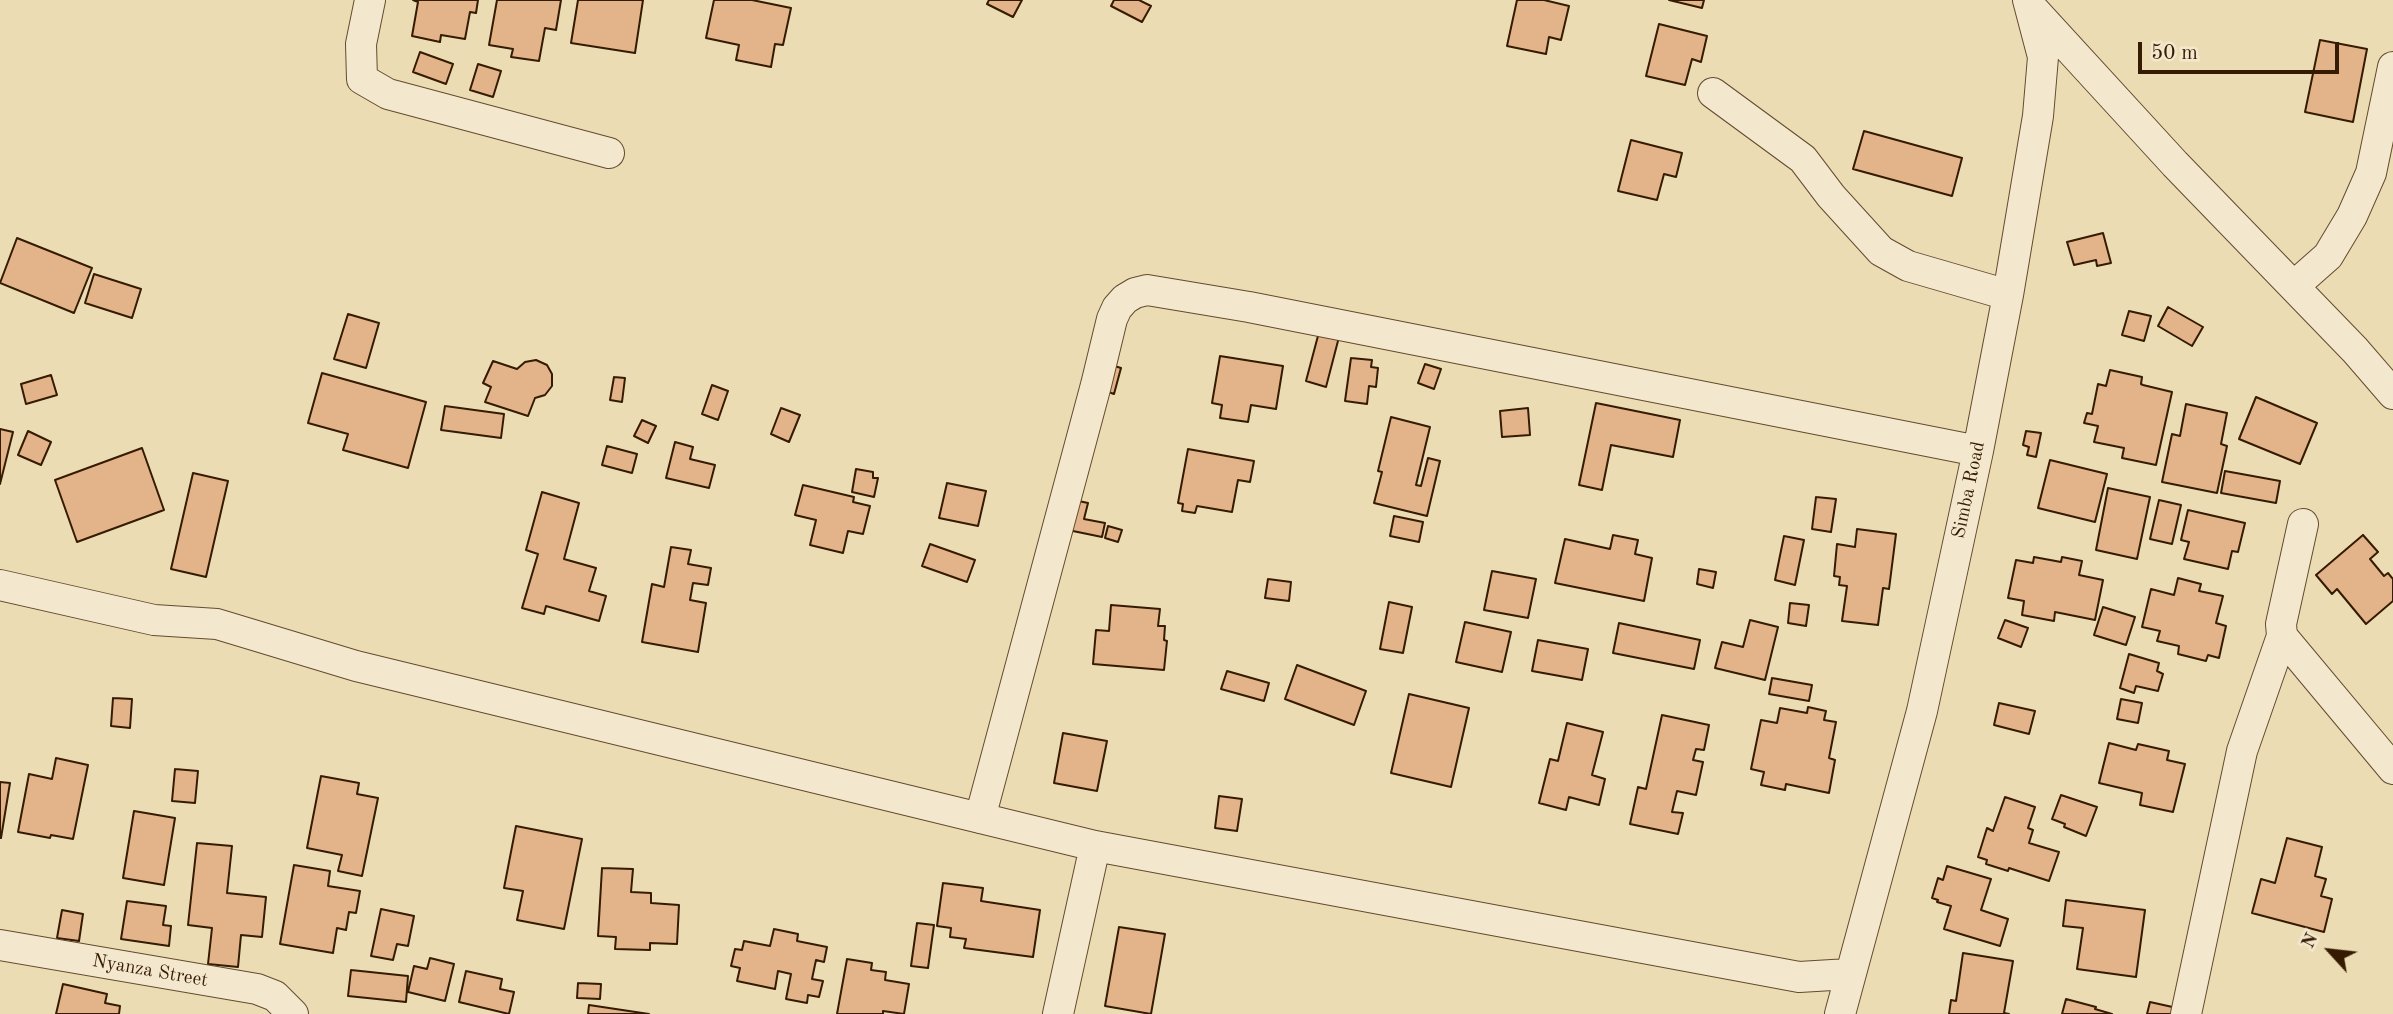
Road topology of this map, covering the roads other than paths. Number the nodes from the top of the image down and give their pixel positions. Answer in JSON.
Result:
{"nodes":[{"id":1,"x":370,"y":0,"type":"edge"},
{"id":2,"x":2027,"y":2,"type":"edge"},
{"id":3,"x":2393,"y":67,"type":"edge"},
{"id":4,"x":1713,"y":93,"type":"dead end"},
{"id":5,"x":609,"y":153,"type":"dead end"},
{"id":6,"x":2294,"y":286,"type":"junction"},
{"id":7,"x":2008,"y":295,"type":"junction"},
{"id":8,"x":2393,"y":394,"type":"edge"},
{"id":9,"x":1978,"y":451,"type":"junction"},
{"id":10,"x":2303,"y":524,"type":"dead end"},
{"id":11,"x":0,"y":585,"type":"edge"},
{"id":12,"x":2282,"y":636,"type":"junction"},
{"id":13,"x":2393,"y":769,"type":"edge"},
{"id":14,"x":980,"y":818,"type":"junction"},
{"id":15,"x":1095,"y":846,"type":"junction"},
{"id":16,"x":0,"y":944,"type":"edge"},
{"id":17,"x":1849,"y":974,"type":"junction"},
{"id":18,"x":1843,"y":1012,"type":"edge"},
{"id":19,"x":293,"y":1014,"type":"edge"},
{"id":20,"x":1058,"y":1014,"type":"edge"},
{"id":21,"x":2186,"y":1014,"type":"edge"}],
"edges":[{"from":1,"to":5,"type":"street"},
{"from":2,"to":6,"type":"street"},
{"from":2,"to":7,"type":"street","name":"Simba Road"},
{"from":3,"to":6,"type":"street"},
{"from":4,"to":7,"type":"street"},
{"from":6,"to":8,"type":"street"},
{"from":7,"to":9,"type":"street","name":"Simba Road"},
{"from":9,"to":14,"type":"street"},
{"from":9,"to":17,"type":"street","name":"Simba Road"},
{"from":10,"to":12,"type":"street"},
{"from":11,"to":14,"type":"street"},
{"from":12,"to":13,"type":"street"},
{"from":12,"to":21,"type":"street"},
{"from":14,"to":15,"type":"street"},
{"from":15,"to":17,"type":"street"},
{"from":15,"to":20,"type":"street"},
{"from":16,"to":19,"type":"street","name":"Nyanza Street"},
{"from":17,"to":18,"type":"street","name":"Simba Road"}]}
